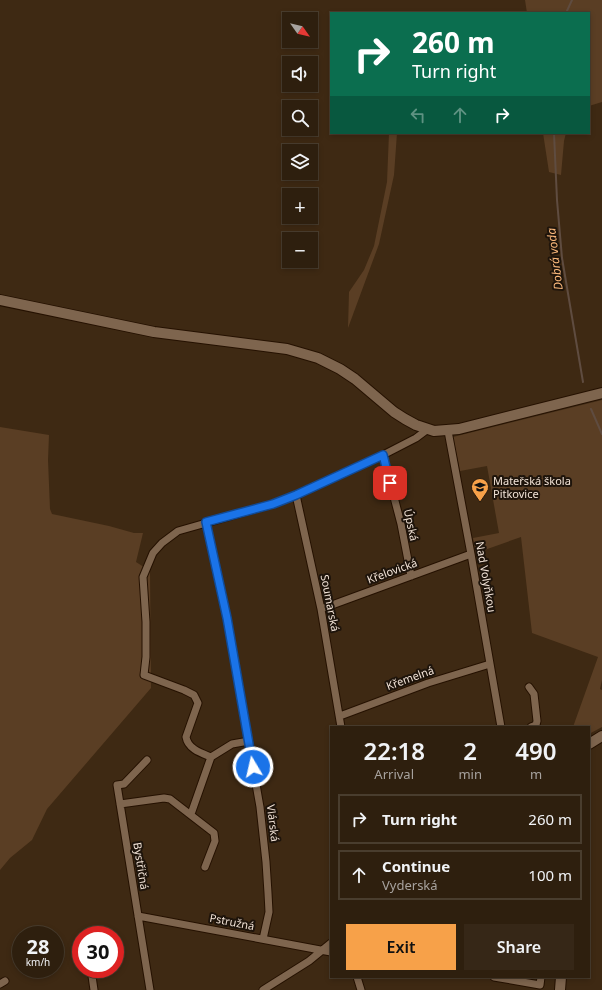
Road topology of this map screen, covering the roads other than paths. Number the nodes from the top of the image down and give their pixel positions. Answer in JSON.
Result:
{"nodes":[{"id":1,"x":0,"y":300,"type":"edge"},
{"id":2,"x":602,"y":394,"type":"edge"},
{"id":3,"x":428,"y":429,"type":"junction"},
{"id":4,"x":448,"y":431,"type":"junction"},
{"id":5,"x":383,"y":455,"type":"junction"},
{"id":6,"x":296,"y":495,"type":"junction"},
{"id":7,"x":206,"y":522,"type":"junction"},
{"id":8,"x":471,"y":554,"type":"junction"},
{"id":9,"x":410,"y":576,"type":"junction"},
{"id":10,"x":321,"y":609,"type":"junction"},
{"id":11,"x":490,"y":664,"type":"junction"},
{"id":12,"x":529,"y":687,"type":"dead end"},
{"id":13,"x":340,"y":716,"type":"junction"},
{"id":14,"x":341,"y":726,"type":"edge"},
{"id":15,"x":501,"y":726,"type":"edge"},
{"id":16,"x":534,"y":726,"type":"edge"},
{"id":17,"x":602,"y":736,"type":"edge"},
{"id":18,"x":249,"y":740,"type":"junction"},
{"id":19,"x":590,"y":743,"type":"edge"},
{"id":20,"x":211,"y":757,"type":"junction"},
{"id":21,"x":147,"y":760,"type":"dead end"},
{"id":22,"x":120,"y":804,"type":"junction"},
{"id":23,"x":190,"y":814,"type":"junction"},
{"id":24,"x":205,"y":867,"type":"dead end"},
{"id":25,"x":138,"y":916,"type":"junction"},
{"id":26,"x":263,"y":939,"type":"junction"},
{"id":27,"x":330,"y":944,"type":"edge"},
{"id":28,"x":323,"y":951,"type":"junction"},
{"id":29,"x":330,"y":952,"type":"edge"},
{"id":30,"x":92,"y":978,"type":"edge"},
{"id":31,"x":357,"y":978,"type":"edge"},
{"id":32,"x":500,"y":978,"type":"edge"},
{"id":33,"x":541,"y":978,"type":"edge"},
{"id":34,"x":560,"y":978,"type":"edge"},
{"id":35,"x":94,"y":990,"type":"edge"},
{"id":36,"x":150,"y":990,"type":"edge"},
{"id":37,"x":263,"y":990,"type":"edge"},
{"id":38,"x":362,"y":990,"type":"edge"},
{"id":39,"x":560,"y":990,"type":"edge"}],
"edges":[{"from":1,"to":3,"type":"street"},
{"from":2,"to":4,"type":"street"},
{"from":3,"to":4,"type":"street"},
{"from":3,"to":5,"type":"street"},
{"from":4,"to":8,"type":"street","name":"Nad Volyňkou"},
{"from":5,"to":6,"type":"street"},
{"from":5,"to":9,"type":"street","name":"Úpská"},
{"from":6,"to":7,"type":"street"},
{"from":6,"to":10,"type":"street","name":"Soumarská"},
{"from":7,"to":18,"type":"street","name":"Vlárská"},
{"from":7,"to":20,"type":"street"},
{"from":8,"to":9,"type":"street","name":"Křelovická"},
{"from":8,"to":11,"type":"street","name":"Nad Volyňkou"},
{"from":9,"to":10,"type":"street","name":"Křelovická"},
{"from":10,"to":13,"type":"street","name":"Soumarská"},
{"from":11,"to":13,"type":"street","name":"Křemelná"},
{"from":11,"to":15,"type":"street","name":"Nad Volyňkou"},
{"from":12,"to":16,"type":"street"},
{"from":13,"to":14,"type":"street","name":"Soumarská"},
{"from":17,"to":19,"type":"street"},
{"from":18,"to":20,"type":"street"},
{"from":18,"to":26,"type":"street","name":"Vlárská"},
{"from":20,"to":23,"type":"street"},
{"from":21,"to":22,"type":"street","name":"Bystřičná"},
{"from":22,"to":23,"type":"street"},
{"from":22,"to":25,"type":"street","name":"Bystřičná"},
{"from":23,"to":24,"type":"street"},
{"from":25,"to":26,"type":"street","name":"Pstružná"},
{"from":25,"to":36,"type":"street","name":"Bystřičná"},
{"from":26,"to":28,"type":"street","name":"Pstružná"},
{"from":27,"to":28,"type":"street"},
{"from":28,"to":29,"type":"street","name":"Pstružná"},
{"from":28,"to":37,"type":"street"},
{"from":30,"to":35,"type":"street"},
{"from":31,"to":38,"type":"street"},
{"from":32,"to":33,"type":"street"},
{"from":34,"to":39,"type":"street"}]}
